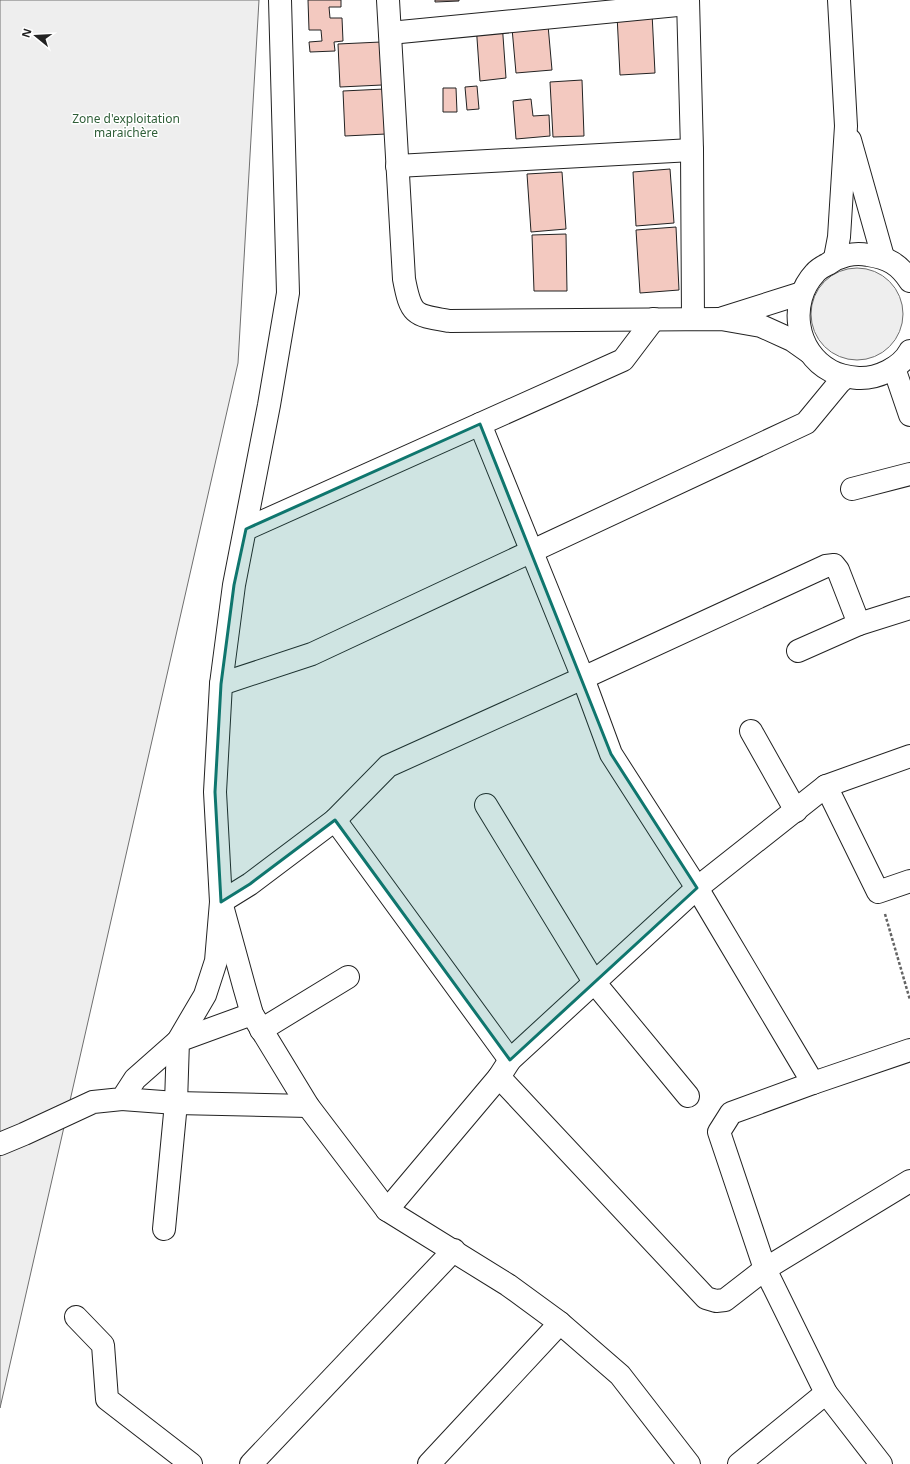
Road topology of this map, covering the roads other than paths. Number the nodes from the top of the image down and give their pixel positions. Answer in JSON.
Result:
{"nodes":[{"id":1,"x":280,"y":0,"type":"edge"},
{"id":2,"x":388,"y":0,"type":"edge"},
{"id":3,"x":839,"y":0,"type":"edge"},
{"id":4,"x":688,"y":2,"type":"edge"},
{"id":5,"x":390,"y":33,"type":"junction"},
{"id":6,"x":846,"y":126,"type":"junction"},
{"id":7,"x":692,"y":150,"type":"junction"},
{"id":8,"x":397,"y":166,"type":"junction"},
{"id":9,"x":883,"y":257,"type":"junction"},
{"id":10,"x":835,"y":258,"type":"junction"},
{"id":11,"x":910,"y":281,"type":"edge"},
{"id":12,"x":802,"y":293,"type":"junction"},
{"id":13,"x":654,"y":319,"type":"junction"},
{"id":14,"x":693,"y":319,"type":"junction"},
{"id":15,"x":721,"y":319,"type":"junction"},
{"id":16,"x":910,"y":351,"type":"edge"},
{"id":17,"x":809,"y":352,"type":"junction"},
{"id":18,"x":894,"y":368,"type":"junction"},
{"id":19,"x":846,"y":377,"type":"junction"},
{"id":20,"x":910,"y":415,"type":"edge"},
{"id":21,"x":480,"y":424,"type":"junction"},
{"id":22,"x":910,"y":474,"type":"edge"},
{"id":23,"x":852,"y":489,"type":"dead end"},
{"id":24,"x":246,"y":529,"type":"junction"},
{"id":25,"x":531,"y":552,"type":"junction"},
{"id":26,"x":910,"y":608,"type":"edge"},
{"id":27,"x":859,"y":624,"type":"junction"},
{"id":28,"x":798,"y":650,"type":"dead end"},
{"id":29,"x":583,"y":678,"type":"junction"},
{"id":30,"x":221,"y":684,"type":"junction"},
{"id":31,"x":751,"y":731,"type":"dead end"},
{"id":32,"x":910,"y":756,"type":"edge"},
{"id":33,"x":826,"y":786,"type":"junction"},
{"id":34,"x":486,"y":805,"type":"dead end"},
{"id":35,"x":796,"y":810,"type":"junction"},
{"id":36,"x":335,"y":820,"type":"junction"},
{"id":37,"x":910,"y":881,"type":"edge"},
{"id":38,"x":697,"y":888,"type":"junction"},
{"id":39,"x":220,"y":902,"type":"junction"},
{"id":40,"x":348,"y":977,"type":"dead end"},
{"id":41,"x":594,"y":982,"type":"junction"},
{"id":42,"x":256,"y":1022,"type":"junction"},
{"id":43,"x":178,"y":1041,"type":"junction"},
{"id":44,"x":910,"y":1050,"type":"edge"},
{"id":45,"x":505,"y":1069,"type":"junction"},
{"id":46,"x":813,"y":1083,"type":"junction"},
{"id":47,"x":688,"y":1096,"type":"dead end"},
{"id":48,"x":122,"y":1099,"type":"junction"},
{"id":49,"x":176,"y":1103,"type":"junction"},
{"id":50,"x":308,"y":1106,"type":"junction"},
{"id":51,"x":0,"y":1144,"type":"edge"},
{"id":52,"x":910,"y":1181,"type":"edge"},
{"id":53,"x":387,"y":1210,"type":"junction"},
{"id":54,"x":164,"y":1229,"type":"dead end"},
{"id":55,"x":454,"y":1250,"type":"junction"},
{"id":56,"x":765,"y":1269,"type":"junction"},
{"id":57,"x":76,"y":1317,"type":"dead end"},
{"id":58,"x":560,"y":1323,"type":"junction"},
{"id":59,"x":826,"y":1393,"type":"junction"},
{"id":60,"x":684,"y":1462,"type":"edge"},
{"id":61,"x":191,"y":1464,"type":"edge"},
{"id":62,"x":251,"y":1464,"type":"edge"},
{"id":63,"x":429,"y":1464,"type":"edge"},
{"id":64,"x":739,"y":1464,"type":"edge"},
{"id":65,"x":881,"y":1464,"type":"edge"}],
"edges":[{"from":1,"to":24,"type":"street"},
{"from":2,"to":5,"type":"street"},
{"from":3,"to":6,"type":"street"},
{"from":4,"to":5,"type":"street"},
{"from":4,"to":7,"type":"street"},
{"from":5,"to":8,"type":"street"},
{"from":6,"to":9,"type":"street"},
{"from":6,"to":10,"type":"street"},
{"from":7,"to":8,"type":"street"},
{"from":7,"to":14,"type":"street"},
{"from":8,"to":13,"type":"street"},
{"from":9,"to":10,"type":"street"},
{"from":9,"to":11,"type":"street"},
{"from":10,"to":12,"type":"street"},
{"from":12,"to":15,"type":"street"},
{"from":12,"to":17,"type":"street"},
{"from":13,"to":14,"type":"street"},
{"from":13,"to":21,"type":"street"},
{"from":14,"to":15,"type":"street"},
{"from":15,"to":17,"type":"street"},
{"from":16,"to":18,"type":"street"},
{"from":17,"to":19,"type":"street"},
{"from":18,"to":19,"type":"street"},
{"from":18,"to":20,"type":"street"},
{"from":19,"to":25,"type":"street"},
{"from":21,"to":24,"type":"street"},
{"from":21,"to":25,"type":"street"},
{"from":22,"to":23,"type":"street"},
{"from":24,"to":30,"type":"street"},
{"from":25,"to":29,"type":"street"},
{"from":25,"to":30,"type":"street"},
{"from":26,"to":27,"type":"street"},
{"from":27,"to":28,"type":"street"},
{"from":27,"to":29,"type":"street"},
{"from":29,"to":36,"type":"street"},
{"from":29,"to":38,"type":"street"},
{"from":30,"to":39,"type":"street"},
{"from":31,"to":35,"type":"street"},
{"from":32,"to":33,"type":"street"},
{"from":33,"to":35,"type":"street"},
{"from":33,"to":37,"type":"street"},
{"from":34,"to":41,"type":"street"},
{"from":35,"to":38,"type":"street"},
{"from":36,"to":39,"type":"street"},
{"from":36,"to":45,"type":"street"},
{"from":38,"to":41,"type":"street"},
{"from":38,"to":46,"type":"street"},
{"from":39,"to":42,"type":"street"},
{"from":39,"to":43,"type":"street"},
{"from":40,"to":42,"type":"street"},
{"from":41,"to":45,"type":"street"},
{"from":41,"to":47,"type":"street"},
{"from":42,"to":43,"type":"street"},
{"from":42,"to":50,"type":"street"},
{"from":43,"to":48,"type":"street"},
{"from":43,"to":49,"type":"street"},
{"from":44,"to":46,"type":"street"},
{"from":45,"to":53,"type":"street"},
{"from":45,"to":56,"type":"street"},
{"from":46,"to":56,"type":"street"},
{"from":48,"to":49,"type":"street"},
{"from":48,"to":51,"type":"street"},
{"from":49,"to":50,"type":"street"},
{"from":49,"to":54,"type":"street"},
{"from":50,"to":53,"type":"street"},
{"from":52,"to":56,"type":"street"},
{"from":53,"to":55,"type":"street"},
{"from":55,"to":58,"type":"street"},
{"from":55,"to":62,"type":"street"},
{"from":56,"to":59,"type":"street"},
{"from":57,"to":61,"type":"street"},
{"from":58,"to":60,"type":"street"},
{"from":58,"to":63,"type":"street"},
{"from":59,"to":64,"type":"street"},
{"from":59,"to":65,"type":"street"}]}
